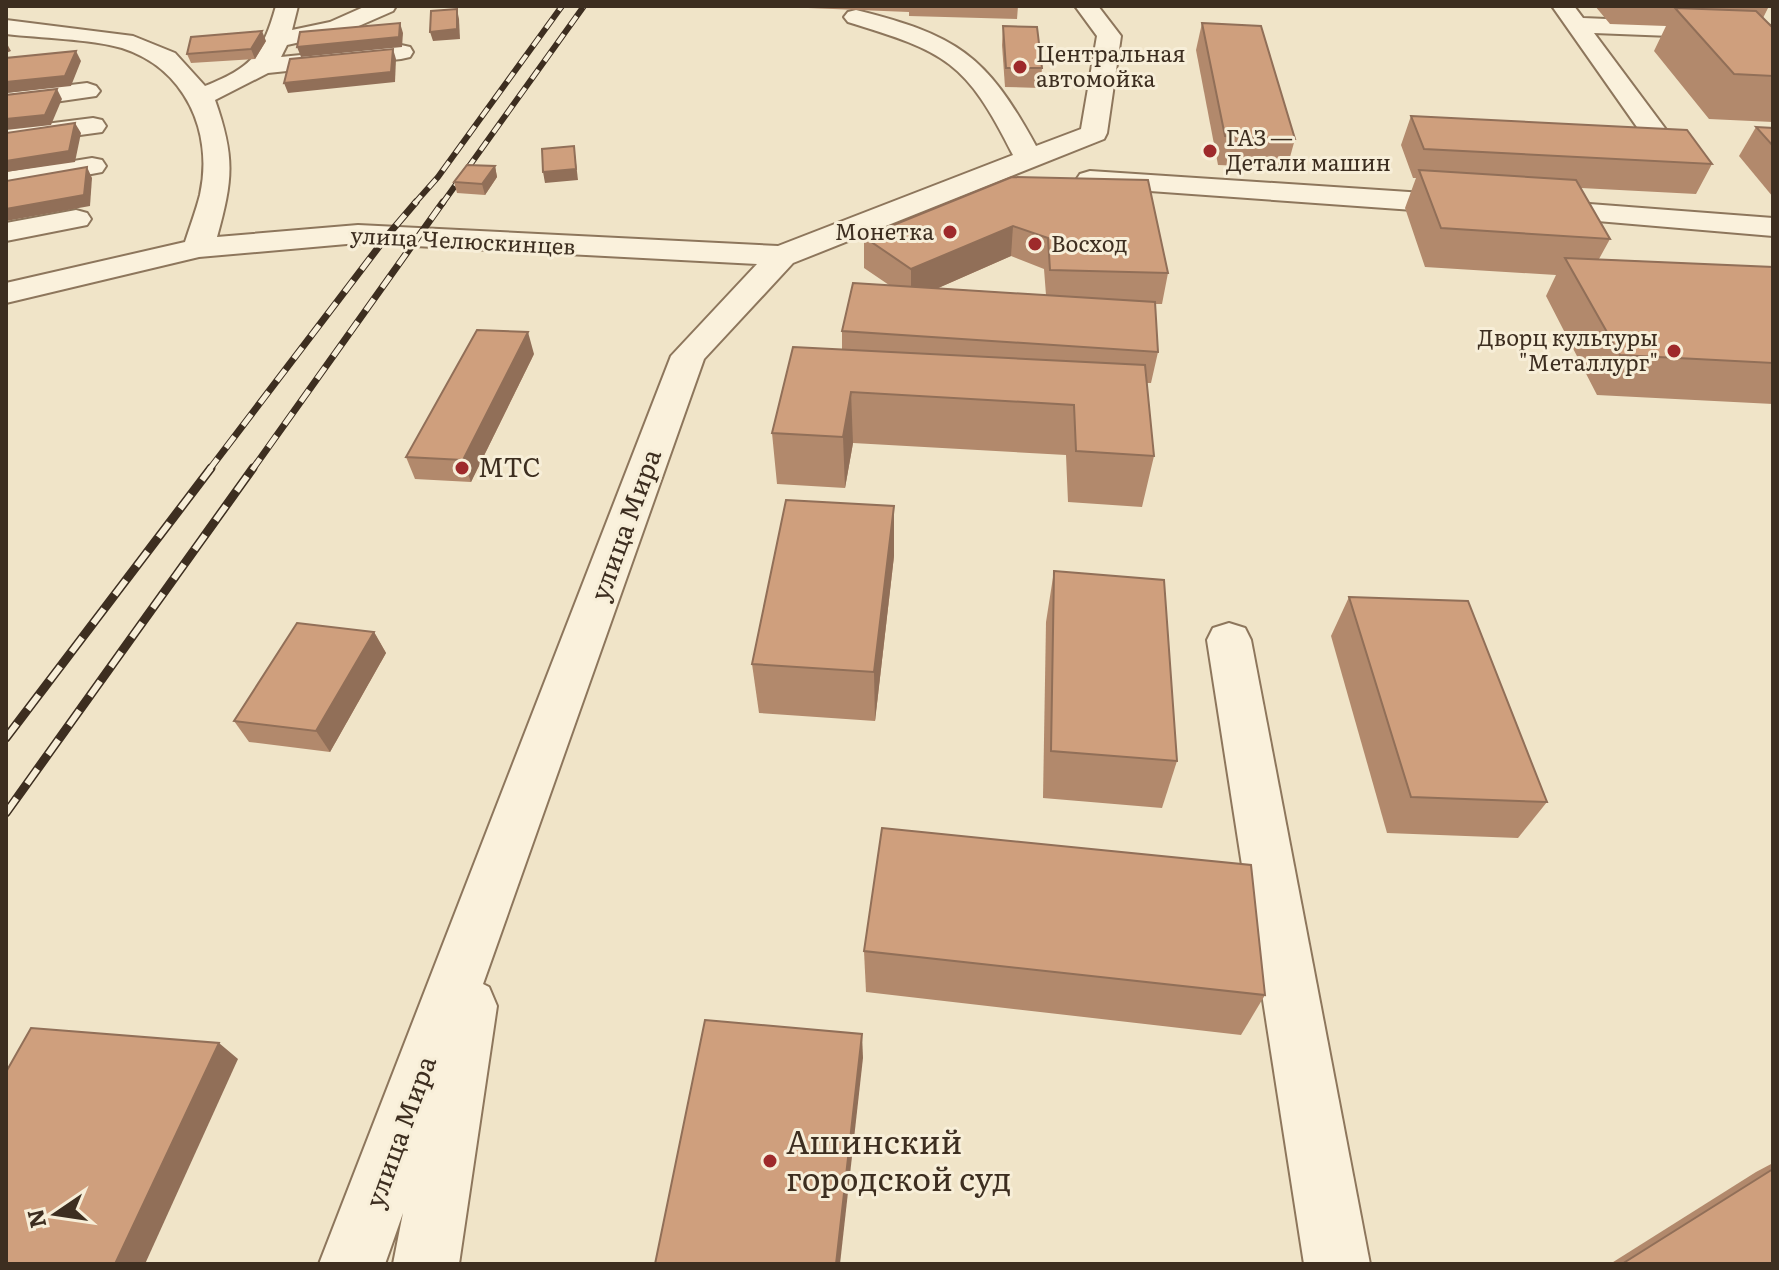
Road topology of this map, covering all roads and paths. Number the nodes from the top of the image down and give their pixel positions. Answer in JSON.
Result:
{"nodes":[{"id":1,"x":287,"y":6,"type":"edge"},
{"id":2,"x":385,"y":6,"type":"edge"},
{"id":3,"x":1086,"y":6,"type":"edge"},
{"id":4,"x":1569,"y":15,"type":"edge"},
{"id":5,"x":856,"y":17,"type":"dead end"},
{"id":6,"x":6,"y":27,"type":"edge"},
{"id":7,"x":1773,"y":33,"type":"edge"},
{"id":8,"x":279,"y":40,"type":"junction"},
{"id":9,"x":401,"y":52,"type":"edge"},
{"id":10,"x":262,"y":66,"type":"junction"},
{"id":11,"x":87,"y":91,"type":"dead end"},
{"id":12,"x":201,"y":97,"type":"junction"},
{"id":13,"x":6,"y":101,"type":"edge"},
{"id":14,"x":93,"y":126,"type":"dead end"},
{"id":15,"x":1654,"y":131,"type":"edge"},
{"id":16,"x":6,"y":137,"type":"edge"},
{"id":17,"x":92,"y":166,"type":"dead end"},
{"id":18,"x":1011,"y":167,"type":"junction"},
{"id":19,"x":6,"y":181,"type":"edge"},
{"id":20,"x":76,"y":219,"type":"dead end"},
{"id":21,"x":1773,"y":227,"type":"edge"},
{"id":22,"x":6,"y":232,"type":"edge"},
{"id":23,"x":199,"y":248,"type":"junction"},
{"id":24,"x":782,"y":256,"type":"junction"},
{"id":25,"x":6,"y":293,"type":"edge"},
{"id":26,"x":1229,"y":640,"type":"dead end"},
{"id":27,"x":486,"y":905,"type":"junction"},
{"id":28,"x":352,"y":1264,"type":"edge"},
{"id":29,"x":426,"y":1264,"type":"edge"},
{"id":30,"x":1337,"y":1264,"type":"edge"}],
"edges":[{"from":1,"to":8,"type":"street"},
{"from":2,"to":8,"type":"street"},
{"from":3,"to":18,"type":"street","name":"улица Мира"},
{"from":4,"to":7,"type":"street"},
{"from":4,"to":15,"type":"street"},
{"from":5,"to":18,"type":"street"},
{"from":6,"to":12,"type":"street"},
{"from":8,"to":10,"type":"street"},
{"from":9,"to":10,"type":"street"},
{"from":10,"to":12,"type":"street"},
{"from":11,"to":13,"type":"street"},
{"from":12,"to":23,"type":"street"},
{"from":14,"to":16,"type":"street"},
{"from":17,"to":19,"type":"street"},
{"from":18,"to":21,"type":"street"},
{"from":18,"to":24,"type":"street","name":"улица Мира"},
{"from":20,"to":22,"type":"street"},
{"from":23,"to":24,"type":"street","name":"улица Челюскинцев"},
{"from":23,"to":25,"type":"street","name":"улица Челюскинцев"},
{"from":24,"to":27,"type":"street","name":"улица Мира"},
{"from":26,"to":30,"type":"street"},
{"from":27,"to":28,"type":"street","name":"улица Мира"},
{"from":27,"to":29,"type":"street"}]}
